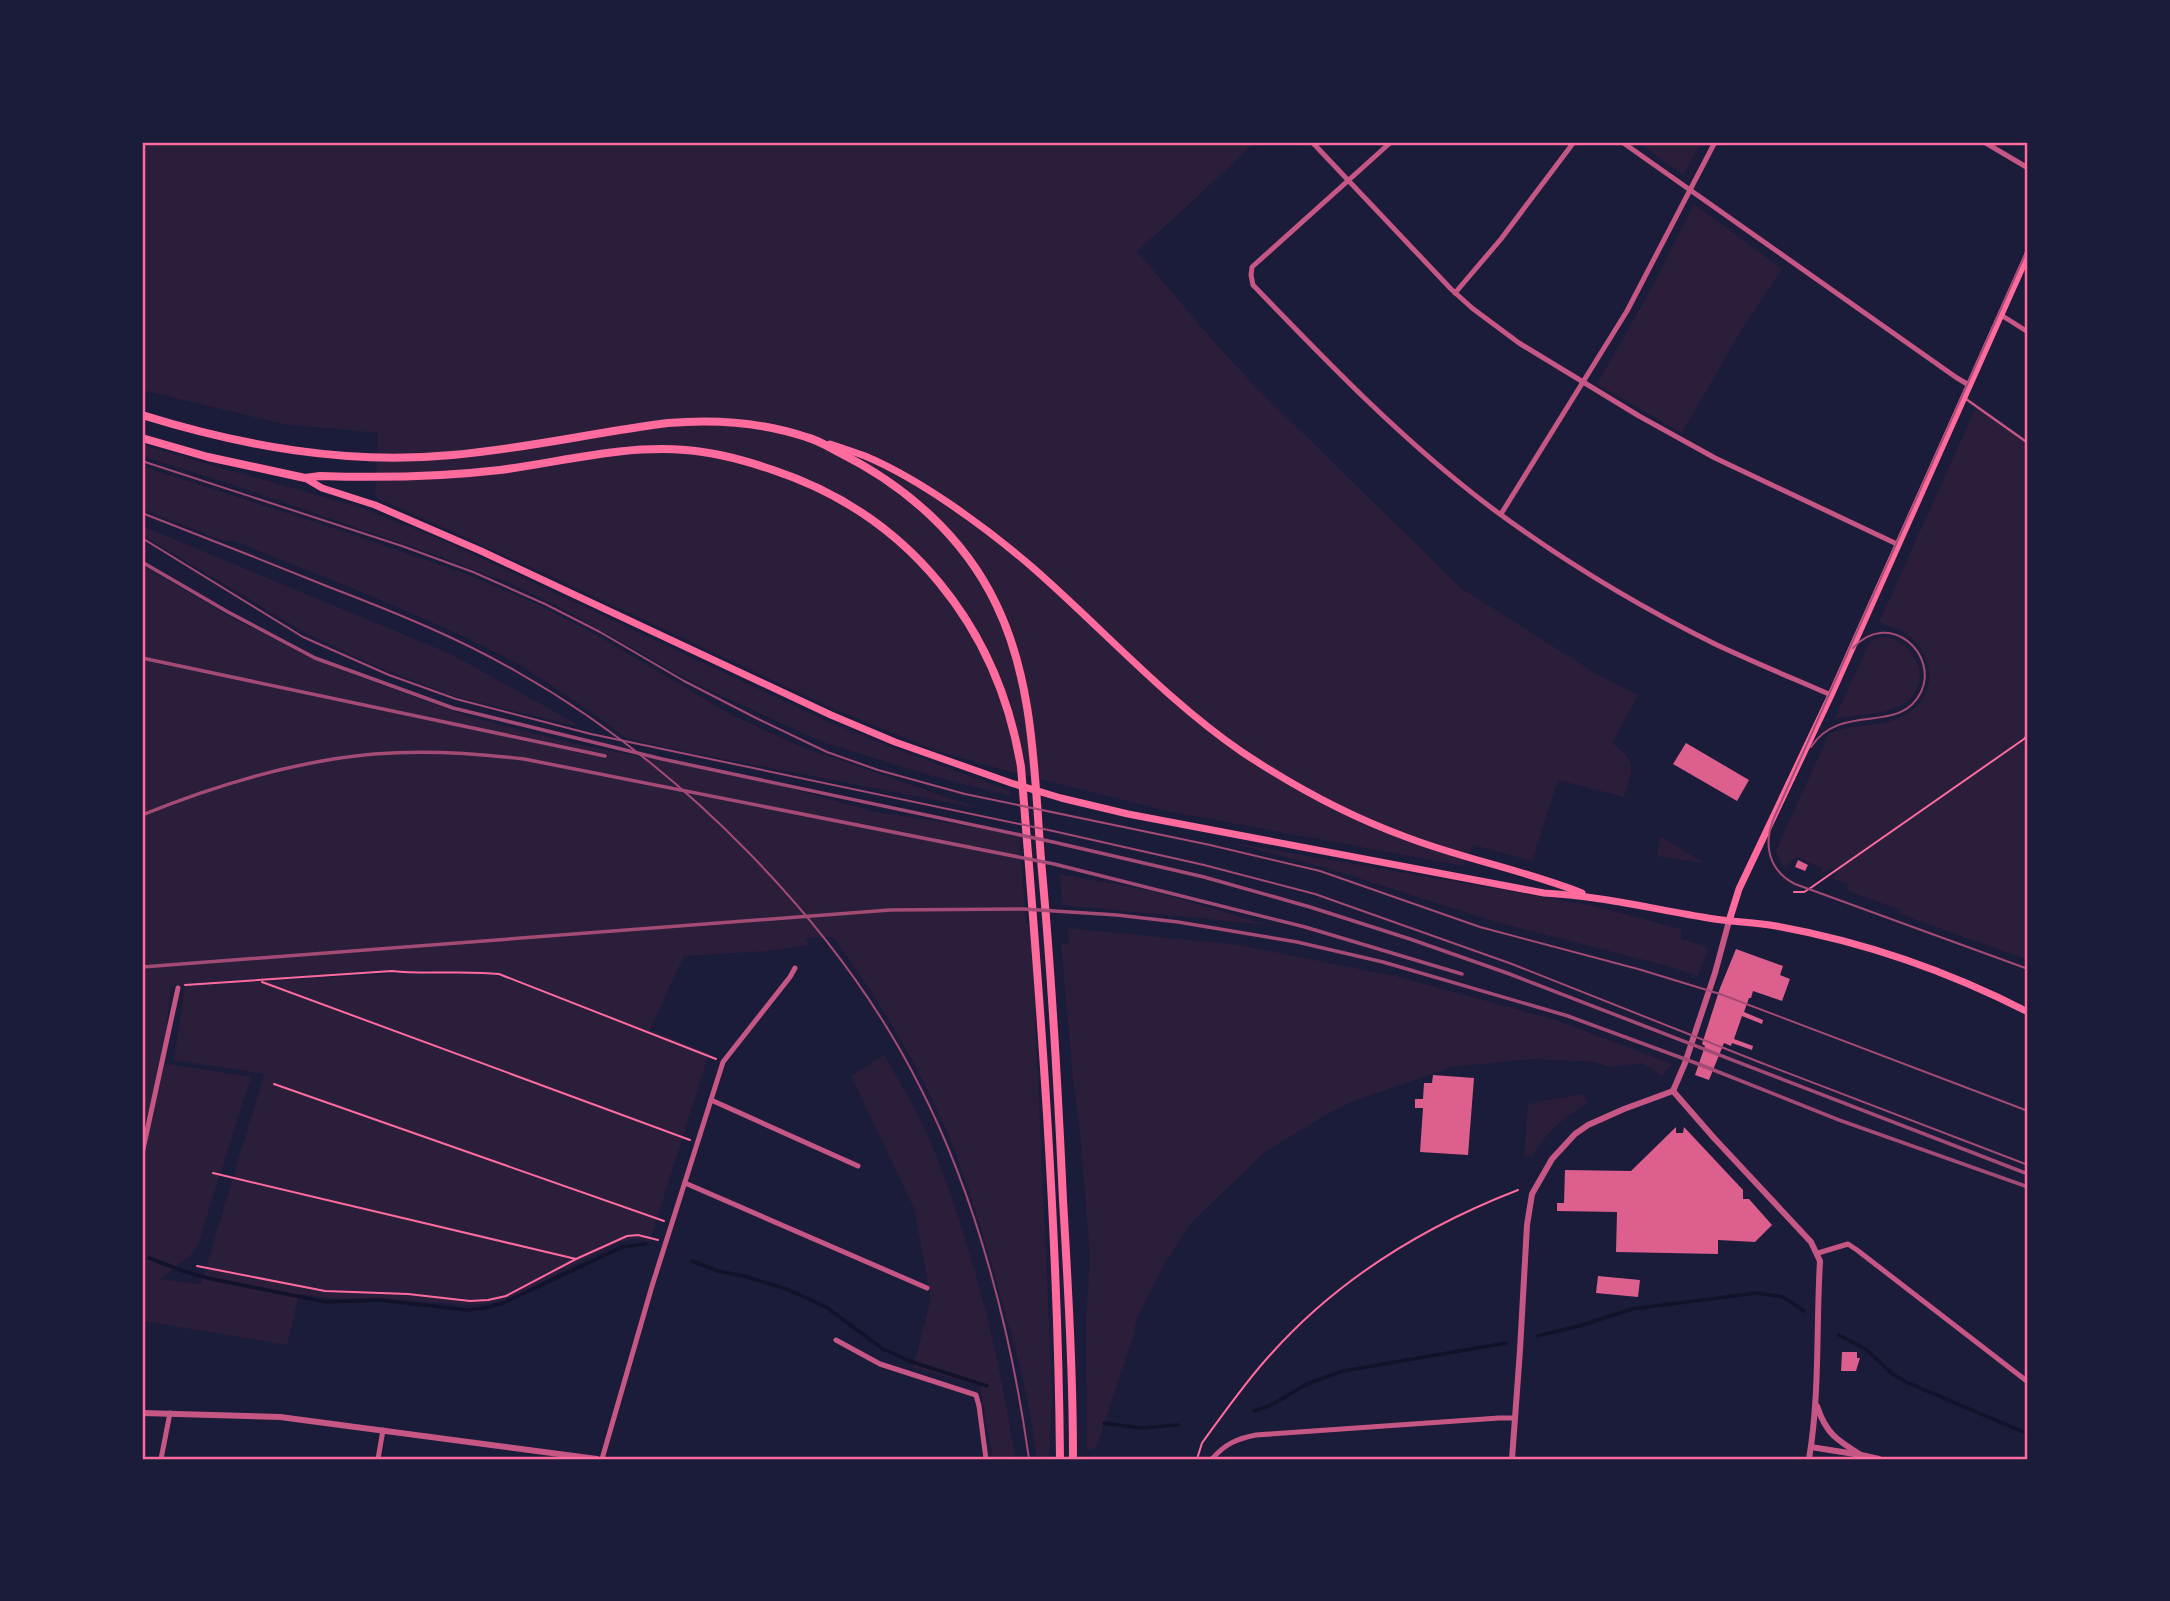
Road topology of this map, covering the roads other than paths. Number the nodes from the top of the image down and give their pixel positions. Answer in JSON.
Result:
{"nodes":[{"id":1,"x":1312,"y":142,"type":"edge"},
{"id":2,"x":1391,"y":142,"type":"edge"},
{"id":3,"x":1574,"y":142,"type":"edge"},
{"id":4,"x":1622,"y":142,"type":"edge"},
{"id":5,"x":1716,"y":142,"type":"edge"},
{"id":6,"x":1984,"y":142,"type":"edge"},
{"id":7,"x":2028,"y":168,"type":"edge"},
{"id":8,"x":1349,"y":180,"type":"junction"},
{"id":9,"x":1691,"y":191,"type":"junction"},
{"id":10,"x":2028,"y":254,"type":"edge"},
{"id":11,"x":1455,"y":293,"type":"junction"},
{"id":12,"x":2001,"y":314,"type":"junction"},
{"id":13,"x":2028,"y":332,"type":"edge"},
{"id":14,"x":1583,"y":383,"type":"junction"},
{"id":15,"x":1969,"y":385,"type":"junction"},
{"id":16,"x":1964,"y":397,"type":"junction"},
{"id":17,"x":142,"y":415,"type":"edge"},
{"id":18,"x":142,"y":438,"type":"edge"},
{"id":19,"x":810,"y":438,"type":"junction"},
{"id":20,"x":2028,"y":443,"type":"edge"},
{"id":21,"x":305,"y":478,"type":"junction"},
{"id":22,"x":1501,"y":514,"type":"junction"},
{"id":23,"x":1899,"y":545,"type":"junction"},
{"id":24,"x":1831,"y":695,"type":"junction"},
{"id":25,"x":1588,"y":896,"type":"junction"},
{"id":26,"x":1729,"y":921,"type":"junction"},
{"id":27,"x":794,"y":968,"type":"dead end"},
{"id":28,"x":178,"y":988,"type":"road end"},
{"id":29,"x":2028,"y":1012,"type":"edge"},
{"id":30,"x":1673,"y":1091,"type":"junction"},
{"id":31,"x":711,"y":1100,"type":"junction"},
{"id":32,"x":142,"y":1154,"type":"edge"},
{"id":33,"x":858,"y":1166,"type":"dead end"},
{"id":34,"x":685,"y":1182,"type":"junction"},
{"id":35,"x":1818,"y":1253,"type":"junction"},
{"id":36,"x":927,"y":1289,"type":"dead end"},
{"id":37,"x":836,"y":1340,"type":"dead end"},
{"id":38,"x":2028,"y":1382,"type":"edge"},
{"id":39,"x":1815,"y":1401,"type":"junction"},
{"id":40,"x":142,"y":1413,"type":"edge"},
{"id":41,"x":170,"y":1413,"type":"junction"},
{"id":42,"x":1514,"y":1418,"type":"junction"},
{"id":43,"x":383,"y":1430,"type":"junction"},
{"id":44,"x":1811,"y":1447,"type":"junction"},
{"id":45,"x":1861,"y":1455,"type":"junction"},
{"id":46,"x":161,"y":1459,"type":"edge"},
{"id":47,"x":378,"y":1459,"type":"edge"},
{"id":48,"x":600,"y":1459,"type":"edge"},
{"id":49,"x":986,"y":1459,"type":"edge"},
{"id":50,"x":1059,"y":1459,"type":"edge"},
{"id":51,"x":1073,"y":1459,"type":"edge"},
{"id":52,"x":1212,"y":1459,"type":"edge"},
{"id":53,"x":1512,"y":1459,"type":"edge"},
{"id":54,"x":1809,"y":1459,"type":"edge"},
{"id":55,"x":1879,"y":1459,"type":"edge"}],
"edges":[{"from":1,"to":8,"type":"street"},
{"from":2,"to":8,"type":"street"},
{"from":3,"to":11,"type":"street"},
{"from":4,"to":9,"type":"street"},
{"from":5,"to":9,"type":"street"},
{"from":6,"to":7,"type":"street"},
{"from":8,"to":11,"type":"street"},
{"from":8,"to":22,"type":"street"},
{"from":9,"to":14,"type":"street"},
{"from":9,"to":15,"type":"street"},
{"from":10,"to":12,"type":"main road"},
{"from":11,"to":14,"type":"street"},
{"from":12,"to":13,"type":"street"},
{"from":12,"to":15,"type":"main road"},
{"from":14,"to":22,"type":"street"},
{"from":14,"to":23,"type":"street"},
{"from":15,"to":16,"type":"main road"},
{"from":16,"to":20,"type":"lane"},
{"from":16,"to":23,"type":"main road"},
{"from":17,"to":19,"type":"main road"},
{"from":18,"to":21,"type":"main road"},
{"from":19,"to":25,"type":"main road"},
{"from":19,"to":51,"type":"main road"},
{"from":21,"to":25,"type":"main road"},
{"from":21,"to":50,"type":"main road"},
{"from":22,"to":24,"type":"street"},
{"from":23,"to":24,"type":"main road"},
{"from":24,"to":26,"type":"main road"},
{"from":25,"to":26,"type":"main road"},
{"from":26,"to":29,"type":"main road"},
{"from":26,"to":30,"type":"street"},
{"from":27,"to":31,"type":"street"},
{"from":28,"to":32,"type":"street"},
{"from":30,"to":35,"type":"street"},
{"from":30,"to":42,"type":"street"},
{"from":31,"to":33,"type":"street"},
{"from":31,"to":34,"type":"street"},
{"from":34,"to":36,"type":"street"},
{"from":34,"to":48,"type":"street"},
{"from":35,"to":38,"type":"street"},
{"from":35,"to":39,"type":"street"},
{"from":37,"to":49,"type":"street"},
{"from":39,"to":44,"type":"street"},
{"from":39,"to":45,"type":"street"},
{"from":40,"to":41,"type":"street"},
{"from":41,"to":43,"type":"street"},
{"from":41,"to":46,"type":"street"},
{"from":42,"to":52,"type":"street"},
{"from":42,"to":53,"type":"street"},
{"from":43,"to":47,"type":"street"},
{"from":43,"to":48,"type":"street"},
{"from":44,"to":45,"type":"street"},
{"from":44,"to":54,"type":"street"},
{"from":45,"to":55,"type":"street"}]}
